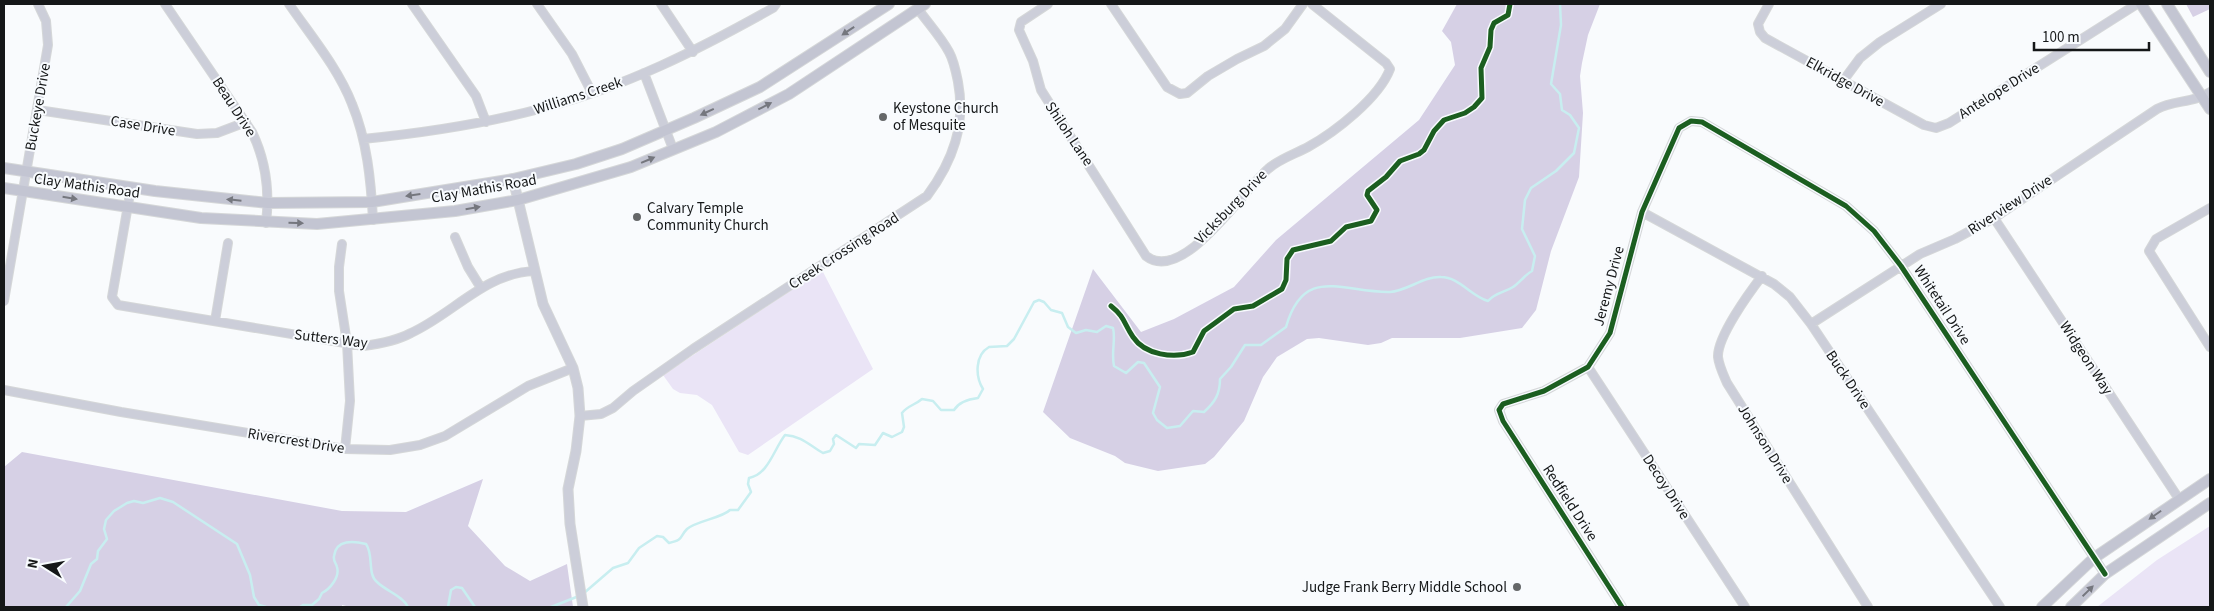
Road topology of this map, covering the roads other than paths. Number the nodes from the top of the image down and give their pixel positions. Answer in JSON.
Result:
{"nodes":[{"id":1,"x":38,"y":4,"type":"edge"},
{"id":2,"x":165,"y":4,"type":"edge"},
{"id":3,"x":289,"y":4,"type":"edge"},
{"id":4,"x":412,"y":4,"type":"edge"},
{"id":5,"x":537,"y":4,"type":"edge"},
{"id":6,"x":661,"y":4,"type":"edge"},
{"id":7,"x":776,"y":4,"type":"edge"},
{"id":8,"x":888,"y":4,"type":"edge"},
{"id":9,"x":1048,"y":4,"type":"edge"},
{"id":10,"x":1111,"y":4,"type":"edge"},
{"id":11,"x":1303,"y":4,"type":"edge"},
{"id":12,"x":1312,"y":4,"type":"edge"},
{"id":13,"x":1769,"y":4,"type":"edge"},
{"id":14,"x":1941,"y":4,"type":"edge"},
{"id":15,"x":2137,"y":4,"type":"edge"},
{"id":16,"x":2141,"y":4,"type":"edge"},
{"id":17,"x":2167,"y":4,"type":"edge"},
{"id":18,"x":919,"y":5,"type":"edge"},
{"id":19,"x":693,"y":52,"type":"junction"},
{"id":20,"x":2210,"y":72,"type":"edge"},
{"id":21,"x":644,"y":73,"type":"junction"},
{"id":22,"x":1843,"y":80,"type":"junction"},
{"id":23,"x":592,"y":93,"type":"junction"},
{"id":24,"x":2206,"y":94,"type":"edge"},
{"id":25,"x":38,"y":110,"type":"junction"},
{"id":26,"x":2210,"y":110,"type":"edge"},
{"id":27,"x":1691,"y":121,"type":"joint"},
{"id":28,"x":246,"y":122,"type":"junction"},
{"id":29,"x":486,"y":122,"type":"junction"},
{"id":30,"x":1936,"y":128,"type":"joint"},
{"id":31,"x":666,"y":131,"type":"junction"},
{"id":32,"x":363,"y":139,"type":"junction"},
{"id":33,"x":673,"y":149,"type":"junction"},
{"id":34,"x":4,"y":168,"type":"edge"},
{"id":35,"x":26,"y":171,"type":"junction"},
{"id":36,"x":513,"y":178,"type":"junction"},
{"id":37,"x":4,"y":188,"type":"edge"},
{"id":38,"x":131,"y":188,"type":"junction"},
{"id":39,"x":22,"y":191,"type":"junction"},
{"id":40,"x":518,"y":200,"type":"junction"},
{"id":41,"x":372,"y":202,"type":"junction"},
{"id":42,"x":268,"y":203,"type":"junction"},
{"id":43,"x":127,"y":207,"type":"junction"},
{"id":44,"x":2210,"y":208,"type":"edge"},
{"id":45,"x":1642,"y":212,"type":"junction"},
{"id":46,"x":1994,"y":218,"type":"junction"},
{"id":47,"x":373,"y":220,"type":"junction"},
{"id":48,"x":266,"y":222,"type":"junction"},
{"id":49,"x":455,"y":237,"type":"dead end"},
{"id":50,"x":228,"y":243,"type":"dead end"},
{"id":51,"x":342,"y":244,"type":"dead end"},
{"id":52,"x":1156,"y":262,"type":"joint"},
{"id":53,"x":1901,"y":266,"type":"junction"},
{"id":54,"x":534,"y":271,"type":"junction"},
{"id":55,"x":1762,"y":276,"type":"junction"},
{"id":56,"x":481,"y":288,"type":"junction"},
{"id":57,"x":4,"y":301,"type":"edge"},
{"id":58,"x":215,"y":322,"type":"junction"},
{"id":59,"x":1811,"y":324,"type":"junction"},
{"id":60,"x":347,"y":343,"type":"junction"},
{"id":61,"x":2210,"y":347,"type":"edge"},
{"id":62,"x":1588,"y":367,"type":"junction"},
{"id":63,"x":573,"y":368,"type":"junction"},
{"id":64,"x":4,"y":390,"type":"edge"},
{"id":65,"x":1499,"y":410,"type":"joint"},
{"id":66,"x":580,"y":416,"type":"junction"},
{"id":67,"x":345,"y":448,"type":"junction"},
{"id":68,"x":2210,"y":479,"type":"edge"},
{"id":69,"x":2179,"y":499,"type":"junction"},
{"id":70,"x":2210,"y":503,"type":"edge"},
{"id":71,"x":2094,"y":558,"type":"junction"},
{"id":72,"x":2104,"y":574,"type":"junction"},
{"id":73,"x":583,"y":607,"type":"edge"},
{"id":74,"x":1622,"y":607,"type":"edge"},
{"id":75,"x":1745,"y":607,"type":"edge"},
{"id":76,"x":1868,"y":607,"type":"edge"},
{"id":77,"x":2000,"y":607,"type":"edge"},
{"id":78,"x":2042,"y":607,"type":"edge"},
{"id":79,"x":2071,"y":607,"type":"edge"}],
"edges":[{"from":1,"to":25,"type":"street","name":"Buckeye Drive"},
{"from":2,"to":28,"type":"street","name":"Beau Drive"},
{"from":3,"to":32,"type":"street"},
{"from":4,"to":29,"type":"street"},
{"from":5,"to":23,"type":"street"},
{"from":6,"to":19,"type":"street"},
{"from":7,"to":19,"type":"street","name":"Williams Creek"},
{"from":8,"to":31,"type":"main road","name":"Clay Mathis Road","one_way":true},
{"from":9,"to":52,"type":"street","name":"Shiloh Lane"},
{"from":10,"to":11,"type":"street"},
{"from":12,"to":52,"type":"street","name":"Vicksburg Drive"},
{"from":13,"to":22,"type":"street","name":"Elkridge Drive"},
{"from":14,"to":22,"type":"street"},
{"from":15,"to":30,"type":"street","name":"Antelope Drive"},
{"from":16,"to":24,"type":"main road"},
{"from":17,"to":20,"type":"main road"},
{"from":33,"to":18,"type":"main road","name":"Clay Mathis Road","one_way":true},
{"from":18,"to":66,"type":"street","name":"Creek Crossing Road"},
{"from":19,"to":21,"type":"street","name":"Williams Creek"},
{"from":21,"to":23,"type":"street","name":"Williams Creek"},
{"from":21,"to":31,"type":"street"},
{"from":22,"to":30,"type":"street","name":"Elkridge Drive"},
{"from":23,"to":29,"type":"street","name":"Williams Creek"},
{"from":24,"to":26,"type":"main road"},
{"from":24,"to":46,"type":"street","name":"Riverview Drive"},
{"from":25,"to":28,"type":"street","name":"Case Drive"},
{"from":25,"to":35,"type":"street","name":"Buckeye Drive"},
{"from":27,"to":45,"type":"street","name":"Jeremy Drive"},
{"from":27,"to":53,"type":"street","name":"Whitetail Drive"},
{"from":28,"to":42,"type":"street","name":"Beau Drive"},
{"from":29,"to":32,"type":"street","name":"Williams Creek"},
{"from":31,"to":33,"type":"street"},
{"from":31,"to":36,"type":"main road","name":"Clay Mathis Road"},
{"from":32,"to":41,"type":"street"},
{"from":40,"to":33,"type":"main road","name":"Clay Mathis Road","one_way":true},
{"from":34,"to":35,"type":"main road","name":"Clay Mathis Road"},
{"from":35,"to":38,"type":"main road","name":"Clay Mathis Road"},
{"from":35,"to":39,"type":"street","name":"Buckeye Drive"},
{"from":36,"to":40,"type":"street"},
{"from":36,"to":41,"type":"main road","name":"Clay Mathis Road","one_way":true},
{"from":37,"to":39,"type":"main road","name":"Clay Mathis Road"},
{"from":42,"to":38,"type":"main road","name":"Clay Mathis Road","one_way":true},
{"from":38,"to":43,"type":"street"},
{"from":39,"to":43,"type":"main road","name":"Clay Mathis Road","one_way":true},
{"from":39,"to":57,"type":"street","name":"Buckeye Drive"},
{"from":47,"to":40,"type":"main road","name":"Clay Mathis Road","one_way":true},
{"from":40,"to":54,"type":"street"},
{"from":41,"to":42,"type":"main road","name":"Clay Mathis Road"},
{"from":41,"to":47,"type":"street"},
{"from":42,"to":48,"type":"street","name":"Beau Drive"},
{"from":43,"to":48,"type":"main road","name":"Clay Mathis Road"},
{"from":43,"to":58,"type":"street","name":"Sutters Way"},
{"from":44,"to":61,"type":"street"},
{"from":45,"to":55,"type":"street","name":"Buck Drive"},
{"from":45,"to":62,"type":"street","name":"Jeremy Drive"},
{"from":46,"to":53,"type":"street","name":"Riverview Drive"},
{"from":46,"to":69,"type":"street","name":"Widgeon Way"},
{"from":48,"to":47,"type":"main road","name":"Clay Mathis Road","one_way":true},
{"from":49,"to":56,"type":"street"},
{"from":50,"to":58,"type":"street"},
{"from":51,"to":60,"type":"street"},
{"from":53,"to":59,"type":"street","name":"Riverview Drive"},
{"from":53,"to":71,"type":"street","name":"Whitetail Drive"},
{"from":54,"to":56,"type":"street","name":"Sutters Way"},
{"from":54,"to":63,"type":"street"},
{"from":55,"to":59,"type":"street","name":"Buck Drive"},
{"from":55,"to":76,"type":"street","name":"Johnson Drive"},
{"from":56,"to":60,"type":"street","name":"Sutters Way"},
{"from":58,"to":60,"type":"street","name":"Sutters Way"},
{"from":59,"to":77,"type":"street","name":"Buck Drive"},
{"from":60,"to":67,"type":"street"},
{"from":62,"to":65,"type":"street","name":"Jeremy Drive"},
{"from":62,"to":75,"type":"street","name":"Decoy Drive"},
{"from":63,"to":66,"type":"street"},
{"from":63,"to":67,"type":"street","name":"Rivercrest Drive"},
{"from":64,"to":67,"type":"street","name":"Rivercrest Drive"},
{"from":65,"to":74,"type":"street","name":"Redfield Drive"},
{"from":66,"to":73,"type":"street"},
{"from":68,"to":69,"type":"main road"},
{"from":69,"to":71,"type":"main road","one_way":true},
{"from":70,"to":72,"type":"main road"},
{"from":71,"to":72,"type":"street","name":"Whitetail Drive"},
{"from":71,"to":78,"type":"main road"},
{"from":79,"to":72,"type":"main road","one_way":true}]}
